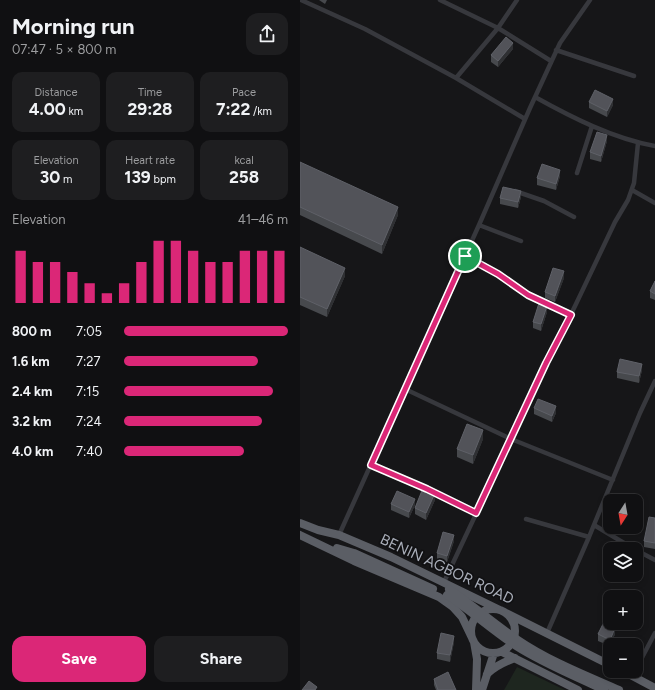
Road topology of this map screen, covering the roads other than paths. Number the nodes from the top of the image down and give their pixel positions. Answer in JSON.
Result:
{"nodes":[{"id":1,"x":301,"y":0,"type":"edge"},
{"id":2,"x":440,"y":0,"type":"edge"},
{"id":3,"x":517,"y":0,"type":"edge"},
{"id":4,"x":590,"y":0,"type":"edge"},
{"id":5,"x":498,"y":28,"type":"junction"},
{"id":6,"x":556,"y":50,"type":"junction"},
{"id":7,"x":552,"y":61,"type":"junction"},
{"id":8,"x":634,"y":76,"type":"dead end"},
{"id":9,"x":456,"y":78,"type":"junction"},
{"id":10,"x":535,"y":97,"type":"junction"},
{"id":11,"x":525,"y":119,"type":"junction"},
{"id":12,"x":592,"y":126,"type":"junction"},
{"id":13,"x":638,"y":143,"type":"junction"},
{"id":14,"x":655,"y":146,"type":"edge"},
{"id":15,"x":577,"y":173,"type":"dead end"},
{"id":16,"x":496,"y":186,"type":"junction"},
{"id":17,"x":503,"y":188,"type":"edge"},
{"id":18,"x":510,"y":190,"type":"edge"},
{"id":19,"x":632,"y":190,"type":"junction"},
{"id":20,"x":655,"y":203,"type":"edge"},
{"id":21,"x":574,"y":217,"type":"dead end"},
{"id":22,"x":479,"y":225,"type":"junction"},
{"id":23,"x":521,"y":241,"type":"dead end"},
{"id":24,"x":465,"y":256,"type":"junction"},
{"id":25,"x":571,"y":315,"type":"junction"},
{"id":26,"x":655,"y":381,"type":"edge"},
{"id":27,"x":405,"y":389,"type":"junction"},
{"id":28,"x":511,"y":439,"type":"junction"},
{"id":29,"x":371,"y":465,"type":"junction"},
{"id":30,"x":612,"y":480,"type":"junction"},
{"id":31,"x":476,"y":513,"type":"junction"},
{"id":32,"x":526,"y":518,"type":"dead end"},
{"id":33,"x":300,"y":523,"type":"edge"},
{"id":34,"x":594,"y":525,"type":"junction"},
{"id":35,"x":318,"y":530,"type":"junction"},
{"id":36,"x":300,"y":535,"type":"edge"},
{"id":37,"x":339,"y":535,"type":"junction"},
{"id":38,"x":589,"y":538,"type":"junction"},
{"id":39,"x":314,"y":540,"type":"junction"},
{"id":40,"x":623,"y":542,"type":"edge"},
{"id":41,"x":643,"y":553,"type":"edge"},
{"id":42,"x":655,"y":560,"type":"edge"},
{"id":43,"x":447,"y":589,"type":"junction"},
{"id":44,"x":504,"y":612,"type":"junction"},
{"id":45,"x":547,"y":633,"type":"junction"},
{"id":46,"x":655,"y":633,"type":"edge"},
{"id":47,"x":474,"y":642,"type":"junction"},
{"id":48,"x":498,"y":652,"type":"junction"},
{"id":49,"x":643,"y":655,"type":"edge"},
{"id":50,"x":514,"y":658,"type":"junction"},
{"id":51,"x":603,"y":662,"type":"edge"},
{"id":52,"x":486,"y":675,"type":"junction"},
{"id":53,"x":642,"y":678,"type":"edge"},
{"id":54,"x":655,"y":688,"type":"edge"},
{"id":55,"x":476,"y":690,"type":"edge"},
{"id":56,"x":482,"y":690,"type":"edge"},
{"id":57,"x":578,"y":690,"type":"edge"},
{"id":58,"x":604,"y":690,"type":"edge"},
{"id":59,"x":619,"y":690,"type":"edge"}],
"edges":[{"from":1,"to":9,"type":"street"},
{"from":2,"to":5,"type":"street"},
{"from":3,"to":5,"type":"street"},
{"from":4,"to":6,"type":"street"},
{"from":5,"to":7,"type":"street"},
{"from":5,"to":9,"type":"street"},
{"from":6,"to":7,"type":"street"},
{"from":6,"to":8,"type":"street"},
{"from":7,"to":10,"type":"street"},
{"from":9,"to":11,"type":"street"},
{"from":10,"to":11,"type":"street"},
{"from":10,"to":12,"type":"street"},
{"from":11,"to":16,"type":"street"},
{"from":12,"to":13,"type":"street"},
{"from":12,"to":15,"type":"street"},
{"from":13,"to":14,"type":"street"},
{"from":13,"to":19,"type":"street"},
{"from":16,"to":17,"type":"street"},
{"from":16,"to":22,"type":"street"},
{"from":18,"to":21,"type":"street"},
{"from":19,"to":20,"type":"street"},
{"from":19,"to":25,"type":"street"},
{"from":22,"to":23,"type":"street"},
{"from":22,"to":24,"type":"street"},
{"from":24,"to":25,"type":"street"},
{"from":24,"to":27,"type":"street"},
{"from":25,"to":28,"type":"street"},
{"from":26,"to":30,"type":"street"},
{"from":27,"to":28,"type":"street"},
{"from":27,"to":29,"type":"street"},
{"from":28,"to":30,"type":"street"},
{"from":28,"to":31,"type":"street"},
{"from":29,"to":31,"type":"street"},
{"from":29,"to":37,"type":"street"},
{"from":30,"to":34,"type":"street"},
{"from":31,"to":43,"type":"street"},
{"from":32,"to":38,"type":"street"},
{"from":33,"to":35,"type":"highway","name":"BENIN AGBOR ROAD"},
{"from":34,"to":38,"type":"street"},
{"from":34,"to":40,"type":"street"},
{"from":35,"to":37,"type":"highway","name":"BENIN AGBOR ROAD"},
{"from":35,"to":43,"type":"highway"},
{"from":36,"to":39,"type":"highway","name":"BENIN AGBOR ROAD"},
{"from":37,"to":43,"type":"highway","name":"BENIN AGBOR ROAD"},
{"from":38,"to":45,"type":"street"},
{"from":39,"to":43,"type":"highway"},
{"from":39,"to":47,"type":"highway","name":"BENIN AGBOR ROAD"},
{"from":41,"to":42,"type":"street"},
{"from":43,"to":44,"type":"highway","name":"BENIN AGBOR ROAD"},
{"from":43,"to":58,"type":"highway","bridge":true},
{"from":43,"to":59,"type":"highway","bridge":true},
{"from":44,"to":45,"type":"highway","name":"BENIN AGBOR ROAD"},
{"from":44,"to":47,"type":"highway"},
{"from":44,"to":48,"type":"highway"},
{"from":45,"to":51,"type":"highway","name":"BENIN AGBOR ROAD"},
{"from":46,"to":49,"type":"street"},
{"from":47,"to":48,"type":"highway"},
{"from":47,"to":55,"type":"highway","name":"BENIN AGBOR ROAD"},
{"from":48,"to":50,"type":"highway"},
{"from":48,"to":52,"type":"highway"},
{"from":50,"to":52,"type":"highway"},
{"from":50,"to":57,"type":"highway"},
{"from":52,"to":56,"type":"highway"},
{"from":53,"to":54,"type":"highway"}]}
